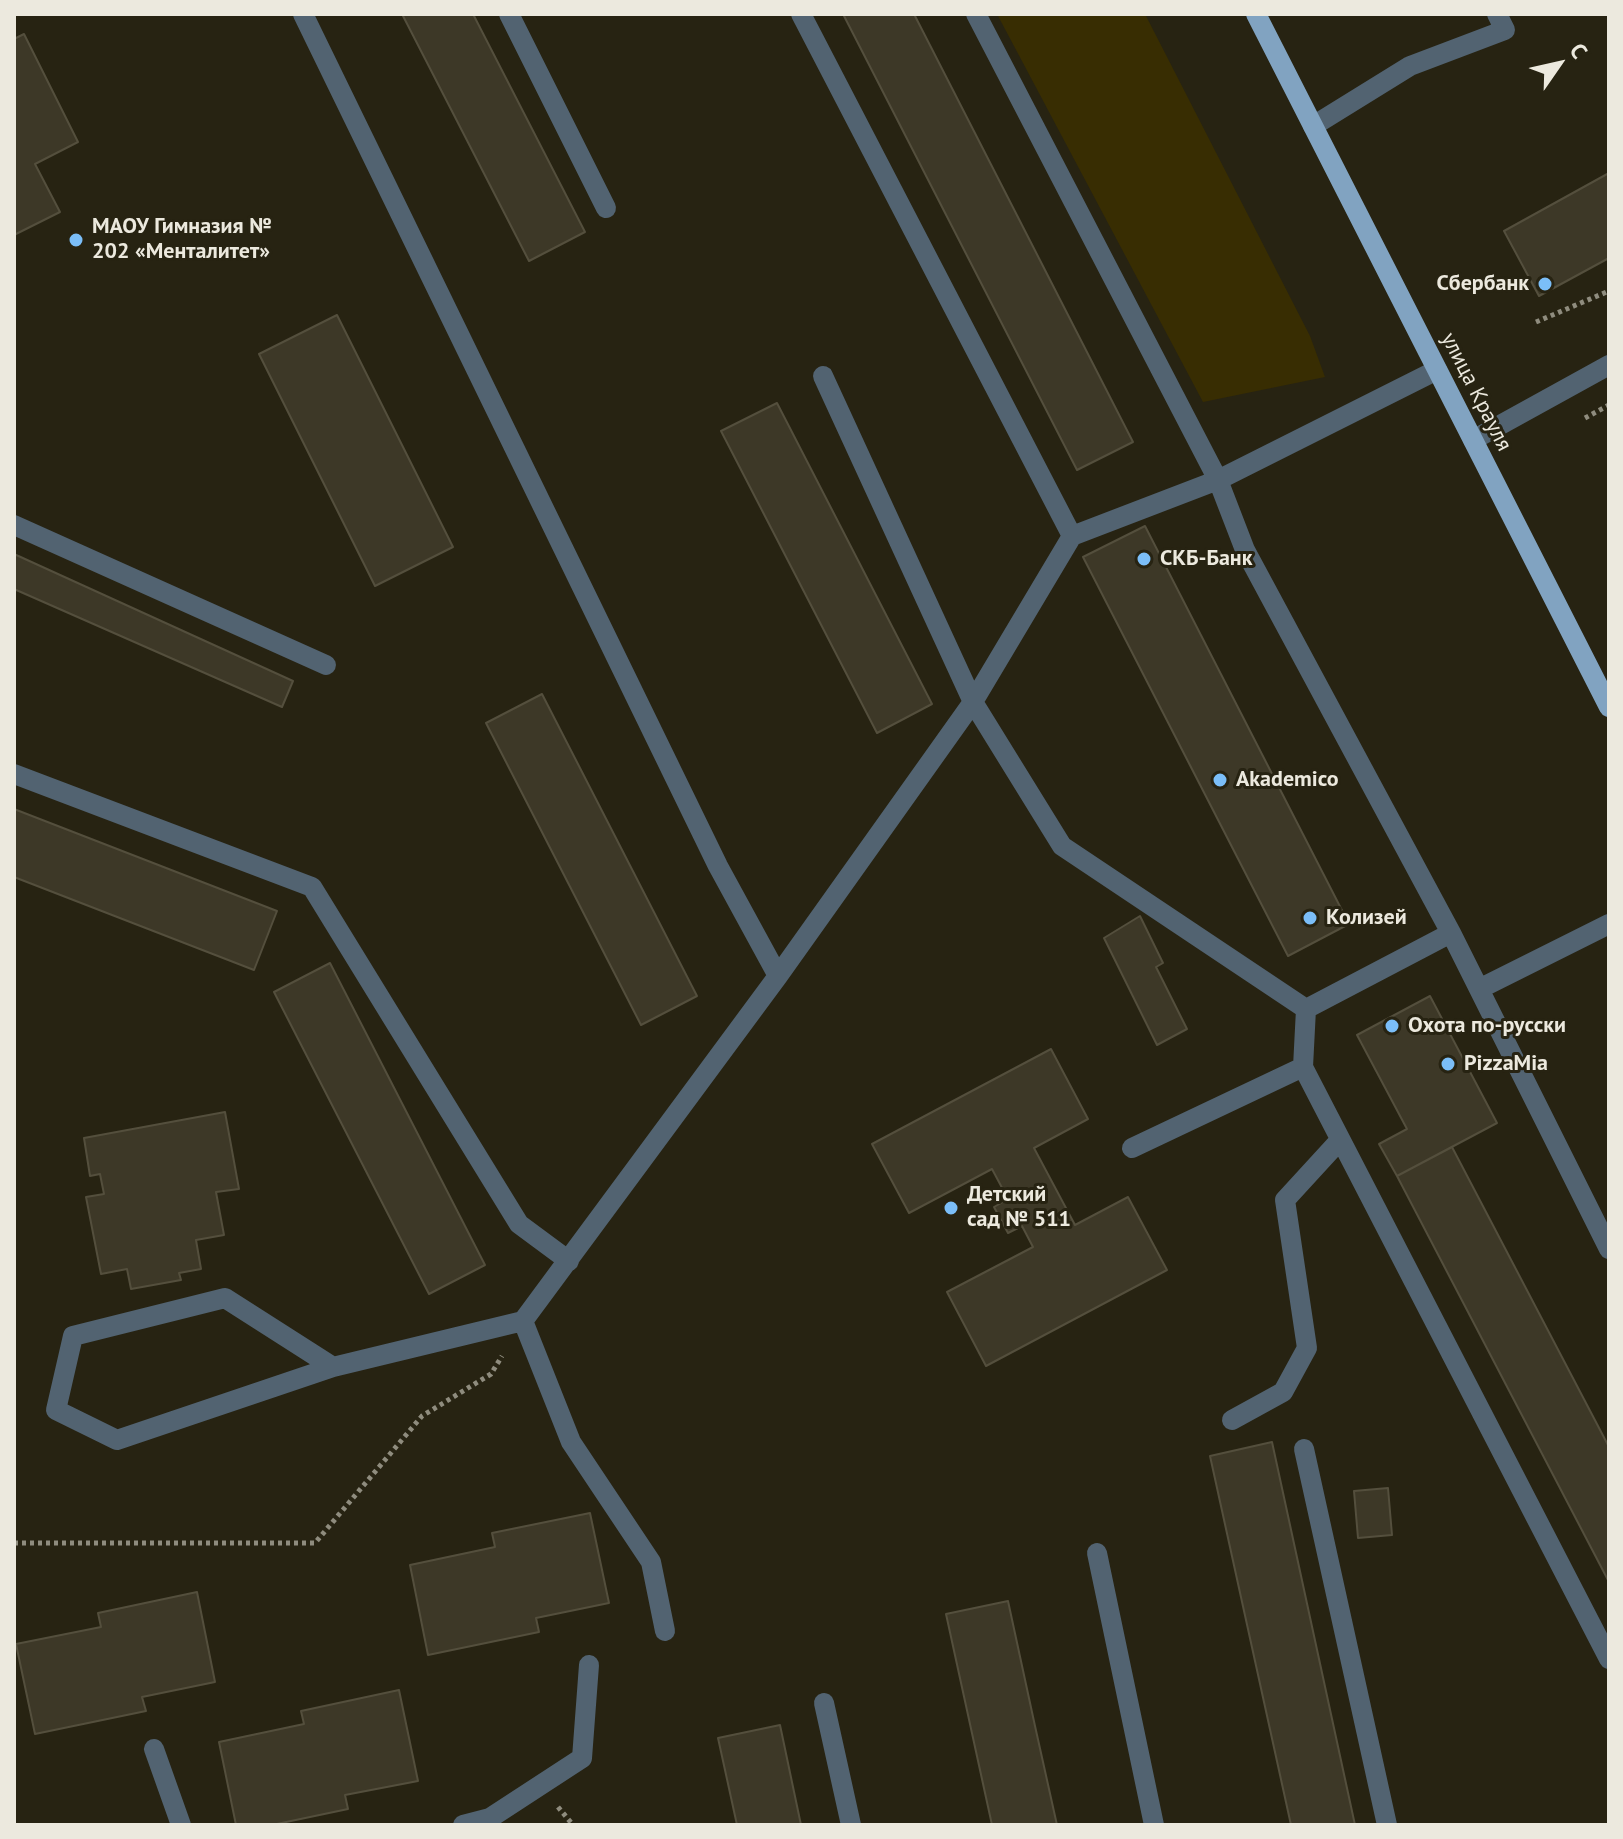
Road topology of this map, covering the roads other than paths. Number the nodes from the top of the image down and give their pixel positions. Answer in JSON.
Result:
{"nodes":[{"id":1,"x":303,"y":14,"type":"edge"},
{"id":2,"x":509,"y":14,"type":"edge"},
{"id":3,"x":801,"y":14,"type":"edge"},
{"id":4,"x":976,"y":14,"type":"edge"},
{"id":5,"x":1256,"y":14,"type":"edge"},
{"id":6,"x":1497,"y":14,"type":"edge"},
{"id":7,"x":1313,"y":126,"type":"junction"},
{"id":8,"x":606,"y":208,"type":"dead end"},
{"id":9,"x":1609,"y":365,"type":"edge"},
{"id":10,"x":1437,"y":370,"type":"junction"},
{"id":11,"x":823,"y":376,"type":"dead end"},
{"id":12,"x":1473,"y":440,"type":"junction"},
{"id":13,"x":1218,"y":480,"type":"junction"},
{"id":14,"x":14,"y":525,"type":"edge"},
{"id":15,"x":1072,"y":536,"type":"junction"},
{"id":16,"x":326,"y":665,"type":"dead end"},
{"id":17,"x":973,"y":702,"type":"junction"},
{"id":18,"x":1609,"y":707,"type":"edge"},
{"id":19,"x":14,"y":774,"type":"edge"},
{"id":20,"x":1609,"y":924,"type":"edge"},
{"id":21,"x":1451,"y":933,"type":"junction"},
{"id":22,"x":778,"y":976,"type":"junction"},
{"id":23,"x":1479,"y":989,"type":"junction"},
{"id":24,"x":1306,"y":1009,"type":"junction"},
{"id":25,"x":1303,"y":1067,"type":"junction"},
{"id":26,"x":1340,"y":1140,"type":"junction"},
{"id":27,"x":1132,"y":1148,"type":"dead end"},
{"id":28,"x":1609,"y":1249,"type":"edge"},
{"id":29,"x":569,"y":1261,"type":"junction"},
{"id":30,"x":523,"y":1321,"type":"junction"},
{"id":31,"x":333,"y":1367,"type":"junction"},
{"id":32,"x":1232,"y":1420,"type":"dead end"},
{"id":33,"x":1304,"y":1449,"type":"dead end"},
{"id":34,"x":1097,"y":1553,"type":"dead end"},
{"id":35,"x":665,"y":1631,"type":"dead end"},
{"id":36,"x":1609,"y":1659,"type":"edge"},
{"id":37,"x":589,"y":1665,"type":"dead end"},
{"id":38,"x":824,"y":1703,"type":"dead end"},
{"id":39,"x":154,"y":1749,"type":"dead end"},
{"id":40,"x":181,"y":1825,"type":"edge"},
{"id":41,"x":463,"y":1825,"type":"edge"},
{"id":42,"x":851,"y":1825,"type":"edge"},
{"id":43,"x":1154,"y":1825,"type":"edge"},
{"id":44,"x":1387,"y":1825,"type":"edge"}],
"edges":[{"from":1,"to":22,"type":"street"},
{"from":2,"to":8,"type":"street"},
{"from":3,"to":15,"type":"street"},
{"from":4,"to":13,"type":"street"},
{"from":5,"to":7,"type":"main road","name":"улица Крауля"},
{"from":6,"to":7,"type":"street"},
{"from":7,"to":10,"type":"main road","name":"улица Крауля"},
{"from":9,"to":12,"type":"street"},
{"from":10,"to":12,"type":"main road","name":"улица Крауля"},
{"from":10,"to":13,"type":"street"},
{"from":11,"to":17,"type":"street"},
{"from":12,"to":18,"type":"main road","name":"улица Крауля"},
{"from":13,"to":15,"type":"street"},
{"from":13,"to":21,"type":"street"},
{"from":14,"to":16,"type":"street"},
{"from":15,"to":17,"type":"street"},
{"from":17,"to":22,"type":"street"},
{"from":17,"to":24,"type":"street"},
{"from":19,"to":29,"type":"street"},
{"from":20,"to":23,"type":"street"},
{"from":21,"to":23,"type":"street"},
{"from":21,"to":24,"type":"street"},
{"from":22,"to":29,"type":"street"},
{"from":23,"to":28,"type":"street"},
{"from":24,"to":25,"type":"street"},
{"from":25,"to":26,"type":"street"},
{"from":25,"to":27,"type":"street"},
{"from":26,"to":32,"type":"street"},
{"from":26,"to":36,"type":"street"},
{"from":29,"to":30,"type":"street"},
{"from":30,"to":31,"type":"street"},
{"from":30,"to":35,"type":"street"},
{"from":31,"to":31,"type":"street"},
{"from":33,"to":44,"type":"street"},
{"from":34,"to":43,"type":"street"},
{"from":37,"to":41,"type":"street"},
{"from":38,"to":42,"type":"street"},
{"from":39,"to":40,"type":"street"}]}
